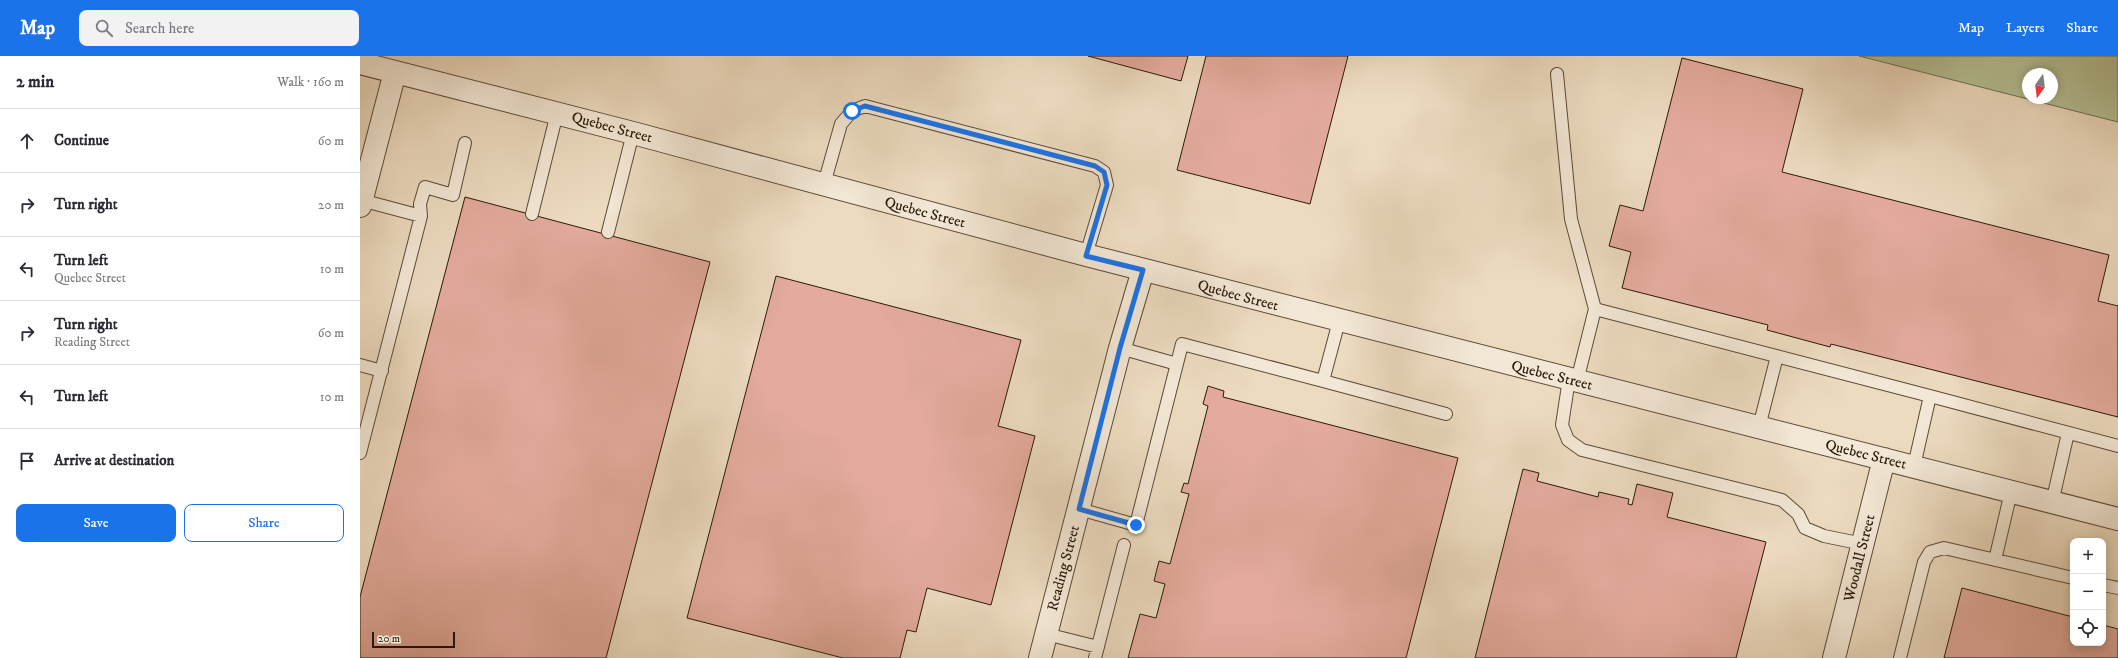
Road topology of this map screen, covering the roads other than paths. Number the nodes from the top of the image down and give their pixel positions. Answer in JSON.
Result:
{"nodes":[{"id":1,"x":360,"y":63,"type":"edge"},
{"id":2,"x":395,"y":72,"type":"junction"},
{"id":3,"x":1557,"y":74,"type":"dead end"},
{"id":4,"x":557,"y":113,"type":"junction"},
{"id":5,"x":633,"y":133,"type":"junction"},
{"id":6,"x":465,"y":143,"type":"dead end"},
{"id":7,"x":824,"y":184,"type":"junction"},
{"id":8,"x":361,"y":203,"type":"edge"},
{"id":9,"x":532,"y":214,"type":"dead end"},
{"id":10,"x":421,"y":216,"type":"junction"},
{"id":11,"x":608,"y":232,"type":"dead end"},
{"id":12,"x":1086,"y":256,"type":"junction"},
{"id":13,"x":1143,"y":270,"type":"junction"},
{"id":14,"x":1595,"y":309,"type":"junction"},
{"id":15,"x":1339,"y":321,"type":"junction"},
{"id":16,"x":1120,"y":348,"type":"junction"},
{"id":17,"x":1778,"y":356,"type":"junction"},
{"id":18,"x":1178,"y":364,"type":"junction"},
{"id":19,"x":360,"y":365,"type":"edge"},
{"id":20,"x":382,"y":371,"type":"junction"},
{"id":21,"x":1573,"y":380,"type":"junction"},
{"id":22,"x":1323,"y":381,"type":"junction"},
{"id":23,"x":1930,"y":396,"type":"junction"},
{"id":24,"x":1446,"y":414,"type":"dead end"},
{"id":25,"x":1759,"y":427,"type":"junction"},
{"id":26,"x":2068,"y":433,"type":"junction"},
{"id":27,"x":2118,"y":446,"type":"edge"},
{"id":28,"x":360,"y":453,"type":"edge"},
{"id":29,"x":1884,"y":459,"type":"junction"},
{"id":30,"x":1914,"y":466,"type":"junction"},
{"id":31,"x":2010,"y":492,"type":"junction"},
{"id":32,"x":2052,"y":503,"type":"junction"},
{"id":33,"x":1079,"y":509,"type":"junction"},
{"id":34,"x":2118,"y":520,"type":"edge"},
{"id":35,"x":1863,"y":544,"type":"junction"},
{"id":36,"x":1124,"y":545,"type":"dead end"},
{"id":37,"x":1995,"y":560,"type":"junction"},
{"id":38,"x":2070,"y":577,"type":"edge"},
{"id":39,"x":2106,"y":586,"type":"edge"},
{"id":40,"x":2118,"y":588,"type":"edge"},
{"id":41,"x":1046,"y":634,"type":"junction"},
{"id":42,"x":1097,"y":653,"type":"edge"},
{"id":43,"x":1040,"y":658,"type":"edge"},
{"id":44,"x":1834,"y":658,"type":"edge"},
{"id":45,"x":1900,"y":658,"type":"edge"}],
"edges":[{"from":1,"to":2,"type":"street","name":"Quebec Street"},
{"from":2,"to":4,"type":"street","name":"Quebec Street"},
{"from":2,"to":8,"type":"street"},
{"from":3,"to":14,"type":"lane"},
{"from":4,"to":5,"type":"street","name":"Quebec Street"},
{"from":4,"to":9,"type":"lane"},
{"from":5,"to":7,"type":"street","name":"Quebec Street"},
{"from":5,"to":11,"type":"lane"},
{"from":6,"to":10,"type":"lane"},
{"from":7,"to":12,"type":"street","name":"Quebec Street"},
{"from":7,"to":12,"type":"lane"},
{"from":8,"to":10,"type":"lane"},
{"from":10,"to":20,"type":"lane"},
{"from":12,"to":13,"type":"street","name":"Quebec Street"},
{"from":13,"to":15,"type":"street","name":"Quebec Street"},
{"from":13,"to":16,"type":"street","name":"Reading Street"},
{"from":14,"to":17,"type":"lane"},
{"from":14,"to":21,"type":"lane"},
{"from":15,"to":21,"type":"street","name":"Quebec Street"},
{"from":15,"to":22,"type":"lane"},
{"from":16,"to":18,"type":"lane"},
{"from":16,"to":33,"type":"street","name":"Reading Street"},
{"from":17,"to":23,"type":"lane"},
{"from":17,"to":25,"type":"lane"},
{"from":18,"to":22,"type":"lane"},
{"from":18,"to":33,"type":"lane"},
{"from":19,"to":20,"type":"lane"},
{"from":20,"to":28,"type":"lane"},
{"from":21,"to":25,"type":"street","name":"Quebec Street"},
{"from":21,"to":35,"type":"lane"},
{"from":22,"to":24,"type":"lane"},
{"from":23,"to":26,"type":"lane"},
{"from":23,"to":30,"type":"lane"},
{"from":25,"to":29,"type":"street","name":"Quebec Street"},
{"from":26,"to":27,"type":"lane"},
{"from":26,"to":32,"type":"lane"},
{"from":29,"to":30,"type":"street","name":"Quebec Street"},
{"from":29,"to":35,"type":"street","name":"Woodall Street"},
{"from":30,"to":31,"type":"street","name":"Quebec Street"},
{"from":31,"to":32,"type":"street","name":"Quebec Street"},
{"from":31,"to":37,"type":"lane"},
{"from":32,"to":34,"type":"street","name":"Quebec Street"},
{"from":33,"to":41,"type":"street","name":"Reading Street"},
{"from":35,"to":44,"type":"street","name":"Woodall Street"},
{"from":36,"to":42,"type":"lane"},
{"from":37,"to":38,"type":"lane"},
{"from":37,"to":45,"type":"lane"},
{"from":39,"to":40,"type":"lane"},
{"from":41,"to":42,"type":"lane"},
{"from":41,"to":43,"type":"street","name":"Reading Street"}]}
